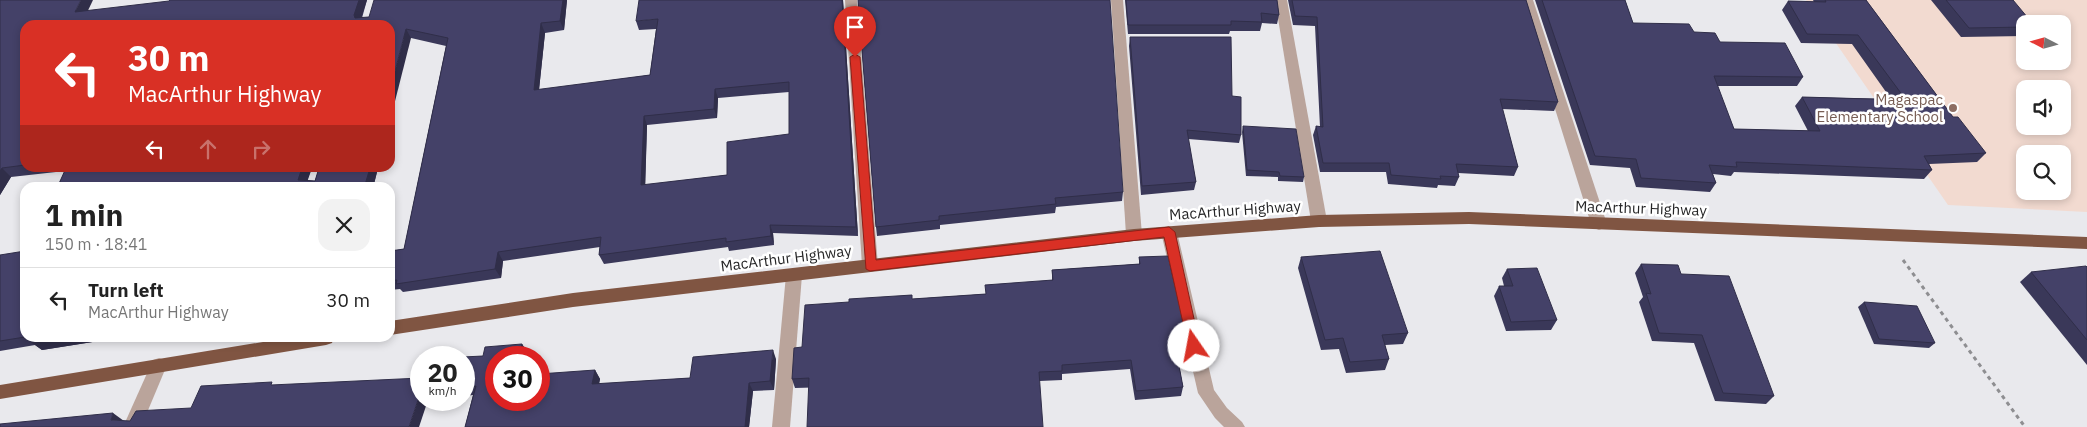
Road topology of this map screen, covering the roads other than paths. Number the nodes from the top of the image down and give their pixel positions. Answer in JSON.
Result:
{"nodes":[{"id":1,"x":851,"y":0,"type":"edge"},
{"id":2,"x":1117,"y":0,"type":"edge"},
{"id":3,"x":1281,"y":0,"type":"edge"},
{"id":4,"x":1527,"y":0,"type":"edge"},
{"id":5,"x":1319,"y":221,"type":"junction"},
{"id":6,"x":1599,"y":224,"type":"junction"},
{"id":7,"x":1169,"y":232,"type":"junction"},
{"id":8,"x":1134,"y":235,"type":"junction"},
{"id":9,"x":2087,"y":243,"type":"edge"},
{"id":10,"x":870,"y":266,"type":"junction"},
{"id":11,"x":794,"y":275,"type":"junction"},
{"id":12,"x":395,"y":327,"type":"edge"},
{"id":13,"x":262,"y":342,"type":"edge"},
{"id":14,"x":159,"y":365,"type":"junction"},
{"id":15,"x":0,"y":392,"type":"edge"},
{"id":16,"x":132,"y":427,"type":"edge"},
{"id":17,"x":781,"y":427,"type":"edge"},
{"id":18,"x":1236,"y":427,"type":"edge"}],
"edges":[{"from":1,"to":10,"type":"street"},
{"from":2,"to":8,"type":"street"},
{"from":3,"to":5,"type":"street"},
{"from":4,"to":6,"type":"street"},
{"from":5,"to":6,"type":"highway","name":"MacArthur Highway"},
{"from":5,"to":7,"type":"highway","name":"MacArthur Highway"},
{"from":6,"to":9,"type":"highway","name":"MacArthur Highway"},
{"from":7,"to":8,"type":"highway","name":"MacArthur Highway"},
{"from":7,"to":18,"type":"street"},
{"from":8,"to":10,"type":"highway","name":"MacArthur Highway"},
{"from":10,"to":11,"type":"highway","name":"MacArthur Highway"},
{"from":11,"to":12,"type":"highway","name":"MacArthur Highway"},
{"from":11,"to":17,"type":"street"},
{"from":13,"to":14,"type":"highway"},
{"from":14,"to":15,"type":"highway"},
{"from":14,"to":16,"type":"street"}]}
